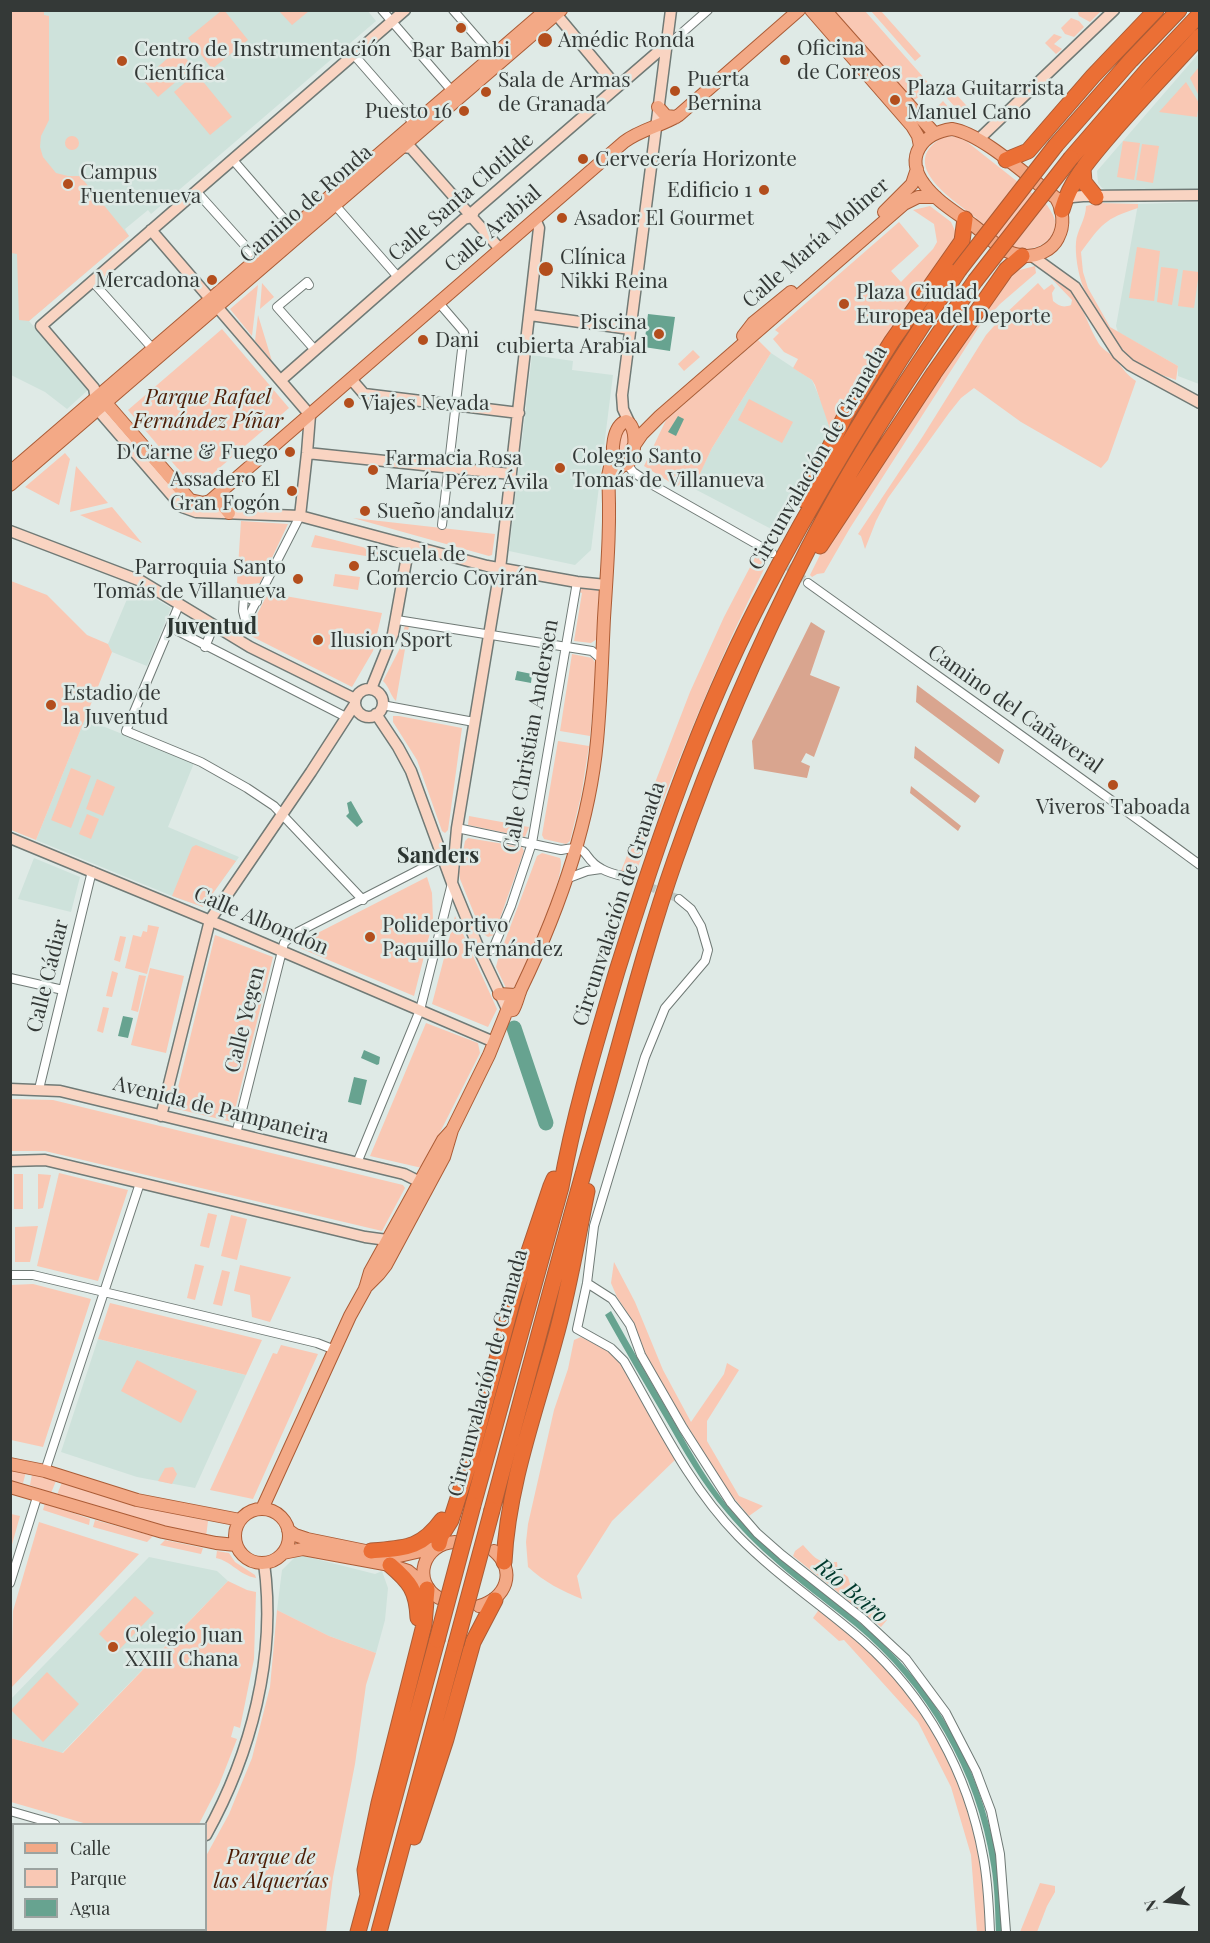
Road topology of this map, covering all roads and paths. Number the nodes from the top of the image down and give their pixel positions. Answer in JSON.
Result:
{"nodes":[{"id":1,"x":382,"y":10,"type":"edge"},
{"id":2,"x":405,"y":10,"type":"edge"},
{"id":3,"x":453,"y":10,"type":"edge"},
{"id":4,"x":671,"y":10,"type":"edge"},
{"id":5,"x":708,"y":10,"type":"edge"},
{"id":6,"x":1114,"y":10,"type":"edge"},
{"id":7,"x":1156,"y":10,"type":"edge"},
{"id":8,"x":1179,"y":10,"type":"edge"},
{"id":9,"x":555,"y":11,"type":"edge"},
{"id":10,"x":817,"y":12,"type":"edge"},
{"id":11,"x":796,"y":14,"type":"edge"},
{"id":12,"x":1200,"y":14,"type":"edge"},
{"id":13,"x":392,"y":22,"type":"junction"},
{"id":14,"x":1200,"y":36,"type":"edge"},
{"id":15,"x":667,"y":45,"type":"junction"},
{"id":16,"x":354,"y":55,"type":"junction"},
{"id":17,"x":654,"y":55,"type":"junction"},
{"id":18,"x":493,"y":56,"type":"junction"},
{"id":19,"x":663,"y":71,"type":"junction"},
{"id":20,"x":617,"y":87,"type":"junction"},
{"id":21,"x":452,"y":91,"type":"junction"},
{"id":22,"x":658,"y":107,"type":"junction"},
{"id":23,"x":676,"y":117,"type":"junction"},
{"id":24,"x":656,"y":126,"type":"junction"},
{"id":25,"x":417,"y":128,"type":"junction"},
{"id":26,"x":934,"y":133,"type":"junction"},
{"id":27,"x":979,"y":139,"type":"junction"},
{"id":28,"x":920,"y":146,"type":"junction"},
{"id":29,"x":403,"y":147,"type":"junction"},
{"id":30,"x":233,"y":160,"type":"junction"},
{"id":31,"x":1006,"y":160,"type":"junction"},
{"id":32,"x":917,"y":169,"type":"junction"},
{"id":33,"x":1083,"y":169,"type":"junction"},
{"id":34,"x":196,"y":191,"type":"junction"},
{"id":35,"x":1200,"y":195,"type":"edge"},
{"id":36,"x":936,"y":197,"type":"junction"},
{"id":37,"x":1096,"y":197,"type":"junction"},
{"id":38,"x":335,"y":205,"type":"junction"},
{"id":39,"x":1061,"y":206,"type":"junction"},
{"id":40,"x":472,"y":217,"type":"junction"},
{"id":41,"x":535,"y":219,"type":"junction"},
{"id":42,"x":965,"y":219,"type":"junction"},
{"id":43,"x":293,"y":229,"type":"junction"},
{"id":44,"x":151,"y":230,"type":"junction"},
{"id":45,"x":500,"y":249,"type":"junction"},
{"id":46,"x":1027,"y":256,"type":"junction"},
{"id":47,"x":257,"y":260,"type":"junction"},
{"id":48,"x":398,"y":277,"type":"junction"},
{"id":49,"x":93,"y":281,"type":"junction"},
{"id":50,"x":309,"y":285,"type":"dead end"},
{"id":51,"x":214,"y":303,"type":"junction"},
{"id":52,"x":439,"y":303,"type":"junction"},
{"id":53,"x":530,"y":315,"type":"junction"},
{"id":54,"x":630,"y":329,"type":"junction"},
{"id":55,"x":740,"y":346,"type":"junction"},
{"id":56,"x":153,"y":350,"type":"junction"},
{"id":57,"x":315,"y":350,"type":"junction"},
{"id":58,"x":351,"y":379,"type":"junction"},
{"id":59,"x":281,"y":380,"type":"junction"},
{"id":60,"x":1200,"y":403,"type":"edge"},
{"id":61,"x":100,"y":404,"type":"junction"},
{"id":62,"x":455,"y":405,"type":"junction"},
{"id":63,"x":519,"y":412,"type":"junction"},
{"id":64,"x":309,"y":415,"type":"junction"},
{"id":65,"x":660,"y":417,"type":"junction"},
{"id":66,"x":630,"y":422,"type":"junction"},
{"id":67,"x":633,"y":447,"type":"junction"},
{"id":68,"x":307,"y":453,"type":"junction"},
{"id":69,"x":613,"y":453,"type":"junction"},
{"id":70,"x":625,"y":465,"type":"junction"},
{"id":71,"x":448,"y":467,"type":"junction"},
{"id":72,"x":10,"y":472,"type":"edge"},
{"id":73,"x":511,"y":474,"type":"junction"},
{"id":74,"x":10,"y":485,"type":"edge"},
{"id":75,"x":608,"y":485,"type":"junction"},
{"id":76,"x":221,"y":491,"type":"junction"},
{"id":77,"x":200,"y":508,"type":"junction"},
{"id":78,"x":229,"y":513,"type":"junction"},
{"id":79,"x":300,"y":516,"type":"junction"},
{"id":80,"x":442,"y":525,"type":"dead end"},
{"id":81,"x":10,"y":531,"type":"edge"},
{"id":82,"x":798,"y":531,"type":"junction"},
{"id":83,"x":409,"y":546,"type":"junction"},
{"id":84,"x":772,"y":553,"type":"tunnel mouth"},
{"id":85,"x":799,"y":568,"type":"junction"},
{"id":86,"x":500,"y":569,"type":"junction"},
{"id":87,"x":577,"y":582,"type":"junction"},
{"id":88,"x":808,"y":583,"type":"tunnel mouth"},
{"id":89,"x":606,"y":585,"type":"junction"},
{"id":90,"x":257,"y":602,"type":"junction"},
{"id":91,"x":179,"y":605,"type":"junction"},
{"id":92,"x":397,"y":620,"type":"junction"},
{"id":93,"x":246,"y":623,"type":"junction"},
{"id":94,"x":214,"y":626,"type":"junction"},
{"id":95,"x":170,"y":627,"type":"junction"},
{"id":96,"x":489,"y":635,"type":"junction"},
{"id":97,"x":237,"y":639,"type":"junction"},
{"id":98,"x":205,"y":646,"type":"junction"},
{"id":99,"x":566,"y":648,"type":"junction"},
{"id":100,"x":597,"y":648,"type":"junction"},
{"id":101,"x":371,"y":689,"type":"junction"},
{"id":102,"x":357,"y":705,"type":"junction"},
{"id":103,"x":379,"y":710,"type":"junction"},
{"id":104,"x":346,"y":717,"type":"junction"},
{"id":105,"x":474,"y":722,"type":"junction"},
{"id":106,"x":282,"y":814,"type":"junction"},
{"id":107,"x":457,"y":828,"type":"junction"},
{"id":108,"x":10,"y":838,"type":"edge"},
{"id":109,"x":532,"y":843,"type":"junction"},
{"id":110,"x":438,"y":845,"type":"junction"},
{"id":111,"x":576,"y":847,"type":"junction"},
{"id":112,"x":561,"y":850,"type":"junction"},
{"id":113,"x":455,"y":855,"type":"junction"},
{"id":114,"x":442,"y":858,"type":"junction"},
{"id":115,"x":571,"y":864,"type":"junction"},
{"id":116,"x":1200,"y":866,"type":"edge"},
{"id":117,"x":601,"y":869,"type":"junction"},
{"id":118,"x":92,"y":871,"type":"junction"},
{"id":119,"x":626,"y":877,"type":"tunnel mouth"},
{"id":120,"x":566,"y":879,"type":"junction"},
{"id":121,"x":452,"y":883,"type":"junction"},
{"id":122,"x":679,"y":899,"type":"tunnel mouth"},
{"id":123,"x":363,"y":900,"type":"junction"},
{"id":124,"x":210,"y":920,"type":"junction"},
{"id":125,"x":281,"y":950,"type":"junction"},
{"id":126,"x":481,"y":954,"type":"junction"},
{"id":127,"x":10,"y":978,"type":"edge"},
{"id":128,"x":63,"y":990,"type":"junction"},
{"id":129,"x":499,"y":994,"type":"junction"},
{"id":130,"x":517,"y":994,"type":"junction"},
{"id":131,"x":420,"y":1010,"type":"junction"},
{"id":132,"x":508,"y":1011,"type":"junction"},
{"id":133,"x":494,"y":1042,"type":"junction"},
{"id":134,"x":10,"y":1089,"type":"edge"},
{"id":135,"x":39,"y":1089,"type":"junction"},
{"id":136,"x":161,"y":1116,"type":"junction"},
{"id":137,"x":452,"y":1130,"type":"junction"},
{"id":138,"x":236,"y":1134,"type":"junction"},
{"id":139,"x":588,"y":1154,"type":"junction"},
{"id":140,"x":10,"y":1161,"type":"edge"},
{"id":141,"x":565,"y":1161,"type":"junction"},
{"id":142,"x":357,"y":1163,"type":"junction"},
{"id":143,"x":420,"y":1182,"type":"junction"},
{"id":144,"x":140,"y":1183,"type":"junction"},
{"id":145,"x":413,"y":1215,"type":"junction"},
{"id":146,"x":384,"y":1245,"type":"junction"},
{"id":147,"x":10,"y":1275,"type":"edge"},
{"id":148,"x":587,"y":1283,"type":"junction"},
{"id":149,"x":365,"y":1289,"type":"junction"},
{"id":150,"x":104,"y":1292,"type":"junction"},
{"id":151,"x":334,"y":1350,"type":"junction"},
{"id":152,"x":10,"y":1464,"type":"edge"},
{"id":153,"x":45,"y":1471,"type":"junction"},
{"id":154,"x":464,"y":1480,"type":"junction"},
{"id":155,"x":10,"y":1487,"type":"edge"},
{"id":156,"x":38,"y":1494,"type":"junction"},
{"id":157,"x":262,"y":1509,"type":"junction"},
{"id":158,"x":240,"y":1520,"type":"junction"},
{"id":159,"x":288,"y":1530,"type":"junction"},
{"id":160,"x":455,"y":1542,"type":"dead end"},
{"id":161,"x":236,"y":1545,"type":"junction"},
{"id":162,"x":436,"y":1546,"type":"junction"},
{"id":163,"x":371,"y":1551,"type":"junction"},
{"id":164,"x":283,"y":1553,"type":"junction"},
{"id":165,"x":499,"y":1557,"type":"joint"},
{"id":166,"x":264,"y":1563,"type":"junction"},
{"id":167,"x":390,"y":1565,"type":"junction"},
{"id":168,"x":10,"y":1583,"type":"edge"},
{"id":169,"x":430,"y":1591,"type":"junction"},
{"id":170,"x":495,"y":1600,"type":"junction"},
{"id":171,"x":479,"y":1606,"type":"dead end"},
{"id":172,"x":416,"y":1657,"type":"junction"},
{"id":173,"x":10,"y":1811,"type":"edge"},
{"id":174,"x":52,"y":1823,"type":"edge"},
{"id":175,"x":207,"y":1832,"type":"edge"},
{"id":176,"x":399,"y":1859,"type":"junction"},
{"id":177,"x":368,"y":1895,"type":"junction"},
{"id":178,"x":358,"y":1932,"type":"edge"},
{"id":179,"x":379,"y":1932,"type":"edge"},
{"id":180,"x":990,"y":1932,"type":"edge"},
{"id":181,"x":1006,"y":1932,"type":"edge"}],
"edges":[{"from":1,"to":13,"type":"street"},
{"from":2,"to":13,"type":"street"},
{"from":3,"to":18,"type":"street"},
{"from":4,"to":15,"type":"street"},
{"from":5,"to":15,"type":"street","name":"Calle Santa Clotilde"},
{"from":6,"to":27,"type":"street"},
{"from":7,"to":31,"type":"highway"},
{"from":8,"to":82,"type":"highway","name":"Circunvalación de Granada","bridge":true},
{"from":9,"to":18,"type":"main road","name":"Camino de Ronda"},
{"from":9,"to":20,"type":"street"},
{"from":9,"to":25,"type":"main road","name":"Camino de Ronda"},
{"from":10,"to":11,"type":"main road"},
{"from":10,"to":26,"type":"main road"},
{"from":10,"to":28,"type":"main road"},
{"from":11,"to":23,"type":"main road","name":"Calle Arabial"},
{"from":12,"to":85,"type":"highway","name":"Circunvalación de Granada","bridge":true},
{"from":13,"to":16,"type":"street"},
{"from":13,"to":21,"type":"street"},
{"from":14,"to":33,"type":"highway"},
{"from":15,"to":17,"type":"street","name":"Calle Santa Clotilde"},
{"from":15,"to":19,"type":"street"},
{"from":16,"to":25,"type":"street"},
{"from":16,"to":30,"type":"street"},
{"from":17,"to":19,"type":"street"},
{"from":17,"to":20,"type":"street","name":"Calle Santa Clotilde"},
{"from":18,"to":21,"type":"main road","name":"Camino de Ronda"},
{"from":19,"to":22,"type":"street"},
{"from":20,"to":40,"type":"street","name":"Calle Santa Clotilde"},
{"from":21,"to":25,"type":"main road","name":"Camino de Ronda"},
{"from":22,"to":23,"type":"main road"},
{"from":22,"to":24,"type":"street"},
{"from":23,"to":24,"type":"main road","name":"Calle Arabial"},
{"from":24,"to":41,"type":"main road","name":"Calle Arabial"},
{"from":24,"to":54,"type":"street"},
{"from":25,"to":29,"type":"main road","name":"Camino de Ronda"},
{"from":25,"to":43,"type":"main road","name":"Camino de Ronda"},
{"from":26,"to":27,"type":"main road"},
{"from":26,"to":28,"type":"main road"},
{"from":27,"to":31,"type":"main road"},
{"from":28,"to":32,"type":"main road"},
{"from":29,"to":38,"type":"main road","name":"Camino de Ronda"},
{"from":29,"to":40,"type":"street"},
{"from":30,"to":34,"type":"street"},
{"from":30,"to":43,"type":"street"},
{"from":31,"to":39,"type":"main road"},
{"from":32,"to":36,"type":"main road"},
{"from":32,"to":55,"type":"main road","name":"Calle María Moliner"},
{"from":33,"to":37,"type":"highway"},
{"from":33,"to":39,"type":"highway"},
{"from":34,"to":44,"type":"street"},
{"from":34,"to":47,"type":"street"},
{"from":35,"to":37,"type":"street"},
{"from":36,"to":42,"type":"main road"},
{"from":36,"to":55,"type":"main road","name":"Calle María Moliner"},
{"from":37,"to":39,"type":"street"},
{"from":37,"to":39,"type":"street"},
{"from":38,"to":48,"type":"street"},
{"from":38,"to":51,"type":"main road","name":"Camino de Ronda"},
{"from":39,"to":46,"type":"main road"},
{"from":40,"to":45,"type":"street"},
{"from":40,"to":48,"type":"street","name":"Calle Santa Clotilde"},
{"from":41,"to":45,"type":"main road","name":"Calle Arabial"},
{"from":41,"to":53,"type":"street"},
{"from":42,"to":46,"type":"main road"},
{"from":42,"to":82,"type":"highway"},
{"from":43,"to":47,"type":"main road","name":"Camino de Ronda"},
{"from":44,"to":49,"type":"street"},
{"from":44,"to":51,"type":"street"},
{"from":45,"to":52,"type":"main road","name":"Calle Arabial"},
{"from":46,"to":60,"type":"street"},
{"from":46,"to":85,"type":"highway"},
{"from":47,"to":51,"type":"main road","name":"Camino de Ronda"},
{"from":48,"to":57,"type":"street","name":"Calle Santa Clotilde"},
{"from":49,"to":56,"type":"street"},
{"from":49,"to":61,"type":"street"},
{"from":50,"to":57,"type":"street"},
{"from":51,"to":56,"type":"main road","name":"Camino de Ronda"},
{"from":51,"to":59,"type":"street"},
{"from":51,"to":61,"type":"main road","name":"Camino de Ronda"},
{"from":52,"to":58,"type":"main road","name":"Calle Arabial"},
{"from":52,"to":62,"type":"street"},
{"from":53,"to":54,"type":"street"},
{"from":53,"to":63,"type":"street"},
{"from":54,"to":66,"type":"street"},
{"from":55,"to":65,"type":"main road","name":"Calle María Moliner"},
{"from":56,"to":61,"type":"main road","name":"Camino de Ronda"},
{"from":57,"to":59,"type":"street","name":"Calle Santa Clotilde"},
{"from":58,"to":62,"type":"street"},
{"from":58,"to":64,"type":"main road","name":"Calle Arabial"},
{"from":59,"to":64,"type":"street"},
{"from":61,"to":72,"type":"main road","name":"Camino de Ronda"},
{"from":61,"to":74,"type":"main road","name":"Camino de Ronda"},
{"from":61,"to":77,"type":"main road"},
{"from":62,"to":63,"type":"street"},
{"from":62,"to":71,"type":"street"},
{"from":63,"to":73,"type":"street"},
{"from":64,"to":68,"type":"street"},
{"from":64,"to":76,"type":"main road","name":"Calle Arabial"},
{"from":65,"to":66,"type":"main road","name":"Calle María Moliner"},
{"from":65,"to":67,"type":"main road","name":"Calle María Moliner"},
{"from":66,"to":67,"type":"main road"},
{"from":66,"to":69,"type":"main road"},
{"from":67,"to":70,"type":"main road"},
{"from":68,"to":71,"type":"street"},
{"from":68,"to":79,"type":"street"},
{"from":69,"to":70,"type":"main road"},
{"from":69,"to":75,"type":"main road"},
{"from":70,"to":75,"type":"main road"},
{"from":70,"to":84,"type":"street"},
{"from":71,"to":73,"type":"street"},
{"from":71,"to":80,"type":"street"},
{"from":73,"to":86,"type":"street"},
{"from":75,"to":89,"type":"main road"},
{"from":76,"to":77,"type":"main road","name":"Calle Arabial"},
{"from":76,"to":78,"type":"main road"},
{"from":77,"to":78,"type":"street"},
{"from":78,"to":79,"type":"street"},
{"from":79,"to":83,"type":"street"},
{"from":79,"to":90,"type":"street"},
{"from":81,"to":91,"type":"street"},
{"from":82,"to":141,"type":"highway","name":"Circunvalación de Granada"},
{"from":83,"to":86,"type":"street"},
{"from":83,"to":92,"type":"street"},
{"from":85,"to":139,"type":"highway","name":"Circunvalación de Granada"},
{"from":86,"to":87,"type":"street"},
{"from":86,"to":96,"type":"street"},
{"from":87,"to":89,"type":"street"},
{"from":87,"to":99,"type":"street","name":"Calle Christian Andersen"},
{"from":88,"to":116,"type":"street","name":"Camino del Cañaveral"},
{"from":89,"to":100,"type":"main road"},
{"from":90,"to":93,"type":"street"},
{"from":90,"to":93,"type":"street"},
{"from":91,"to":94,"type":"street"},
{"from":91,"to":95,"type":"street"},
{"from":92,"to":96,"type":"street"},
{"from":92,"to":101,"type":"street"},
{"from":93,"to":97,"type":"street"},
{"from":94,"to":97,"type":"street"},
{"from":94,"to":98,"type":"street"},
{"from":95,"to":98,"type":"street"},
{"from":95,"to":106,"type":"street"},
{"from":96,"to":99,"type":"street"},
{"from":96,"to":105,"type":"street"},
{"from":97,"to":102,"type":"street"},
{"from":98,"to":104,"type":"street"},
{"from":99,"to":100,"type":"street"},
{"from":99,"to":109,"type":"street","name":"Calle Christian Andersen"},
{"from":100,"to":111,"type":"main road"},
{"from":101,"to":102,"type":"street"},
{"from":101,"to":103,"type":"street"},
{"from":102,"to":103,"type":"street"},
{"from":102,"to":104,"type":"street"},
{"from":103,"to":105,"type":"street"},
{"from":103,"to":110,"type":"street"},
{"from":104,"to":106,"type":"street"},
{"from":105,"to":107,"type":"street"},
{"from":106,"to":123,"type":"street"},
{"from":106,"to":124,"type":"street"},
{"from":107,"to":109,"type":"street"},
{"from":107,"to":110,"type":"street"},
{"from":107,"to":113,"type":"street"},
{"from":108,"to":118,"type":"street","name":"Calle Albondón"},
{"from":109,"to":112,"type":"street"},
{"from":109,"to":126,"type":"street","name":"Calle Christian Andersen"},
{"from":110,"to":114,"type":"street"},
{"from":111,"to":112,"type":"street"},
{"from":111,"to":115,"type":"main road"},
{"from":111,"to":117,"type":"street"},
{"from":112,"to":115,"type":"street"},
{"from":113,"to":114,"type":"street"},
{"from":113,"to":121,"type":"street"},
{"from":114,"to":121,"type":"street"},
{"from":114,"to":123,"type":"street"},
{"from":115,"to":120,"type":"main road"},
{"from":117,"to":119,"type":"street"},
{"from":117,"to":120,"type":"street"},
{"from":118,"to":124,"type":"street","name":"Calle Albondón"},
{"from":118,"to":128,"type":"street","name":"Calle Cádiar"},
{"from":120,"to":130,"type":"main road"},
{"from":121,"to":126,"type":"street"},
{"from":121,"to":131,"type":"street"},
{"from":122,"to":148,"type":"street"},
{"from":123,"to":125,"type":"street"},
{"from":124,"to":125,"type":"street","name":"Calle Albondón"},
{"from":124,"to":136,"type":"street"},
{"from":125,"to":131,"type":"street","name":"Calle Albondón"},
{"from":125,"to":138,"type":"street","name":"Calle Yegen"},
{"from":126,"to":129,"type":"street"},
{"from":127,"to":128,"type":"street"},
{"from":128,"to":135,"type":"street","name":"Calle Cádiar"},
{"from":129,"to":130,"type":"main road"},
{"from":129,"to":132,"type":"street"},
{"from":130,"to":132,"type":"main road"},
{"from":131,"to":133,"type":"street","name":"Calle Albondón"},
{"from":131,"to":142,"type":"street"},
{"from":132,"to":133,"type":"main road"},
{"from":133,"to":137,"type":"main road"},
{"from":134,"to":135,"type":"street","name":"Avenida de Pampaneira"},
{"from":135,"to":136,"type":"street","name":"Avenida de Pampaneira"},
{"from":136,"to":138,"type":"street","name":"Avenida de Pampaneira"},
{"from":137,"to":143,"type":"main road"},
{"from":137,"to":145,"type":"main road"},
{"from":138,"to":142,"type":"street","name":"Avenida de Pampaneira"},
{"from":139,"to":165,"type":"highway"},
{"from":139,"to":176,"type":"highway","name":"Circunvalación de Granada","bridge":true},
{"from":140,"to":144,"type":"street"},
{"from":141,"to":154,"type":"highway"},
{"from":141,"to":177,"type":"highway","name":"Circunvalación de Granada","bridge":true},
{"from":142,"to":143,"type":"street","name":"Avenida de Pampaneira"},
{"from":143,"to":145,"type":"main road"},
{"from":143,"to":146,"type":"main road"},
{"from":144,"to":146,"type":"street"},
{"from":144,"to":150,"type":"street"},
{"from":145,"to":146,"type":"main road"},
{"from":145,"to":149,"type":"main road"},
{"from":146,"to":149,"type":"main road"},
{"from":147,"to":150,"type":"street"},
{"from":148,"to":180,"type":"street"},
{"from":148,"to":181,"type":"street"},
{"from":149,"to":151,"type":"main road"},
{"from":150,"to":151,"type":"street"},
{"from":150,"to":153,"type":"street"},
{"from":151,"to":157,"type":"main road"},
{"from":152,"to":153,"type":"main road"},
{"from":153,"to":158,"type":"main road"},
{"from":154,"to":162,"type":"highway"},
{"from":154,"to":163,"type":"highway"},
{"from":155,"to":156,"type":"main road"},
{"from":156,"to":161,"type":"main road"},
{"from":156,"to":168,"type":"street"},
{"from":157,"to":158,"type":"main road"},
{"from":157,"to":159,"type":"main road"},
{"from":158,"to":161,"type":"main road"},
{"from":159,"to":163,"type":"main road"},
{"from":159,"to":164,"type":"main road"},
{"from":160,"to":162,"type":"main road"},
{"from":161,"to":166,"type":"main road"},
{"from":162,"to":163,"type":"main road"},
{"from":162,"to":169,"type":"main road"},
{"from":164,"to":166,"type":"main road"},
{"from":164,"to":167,"type":"main road"},
{"from":165,"to":170,"type":"main road"},
{"from":166,"to":175,"type":"street"},
{"from":167,"to":169,"type":"main road"},
{"from":167,"to":172,"type":"highway"},
{"from":169,"to":172,"type":"highway"},
{"from":170,"to":171,"type":"main road"},
{"from":170,"to":176,"type":"highway"},
{"from":172,"to":177,"type":"highway"},
{"from":173,"to":174,"type":"street"},
{"from":176,"to":179,"type":"highway","name":"Circunvalación de Granada"},
{"from":177,"to":178,"type":"highway","name":"Circunvalación de Granada"}]}
